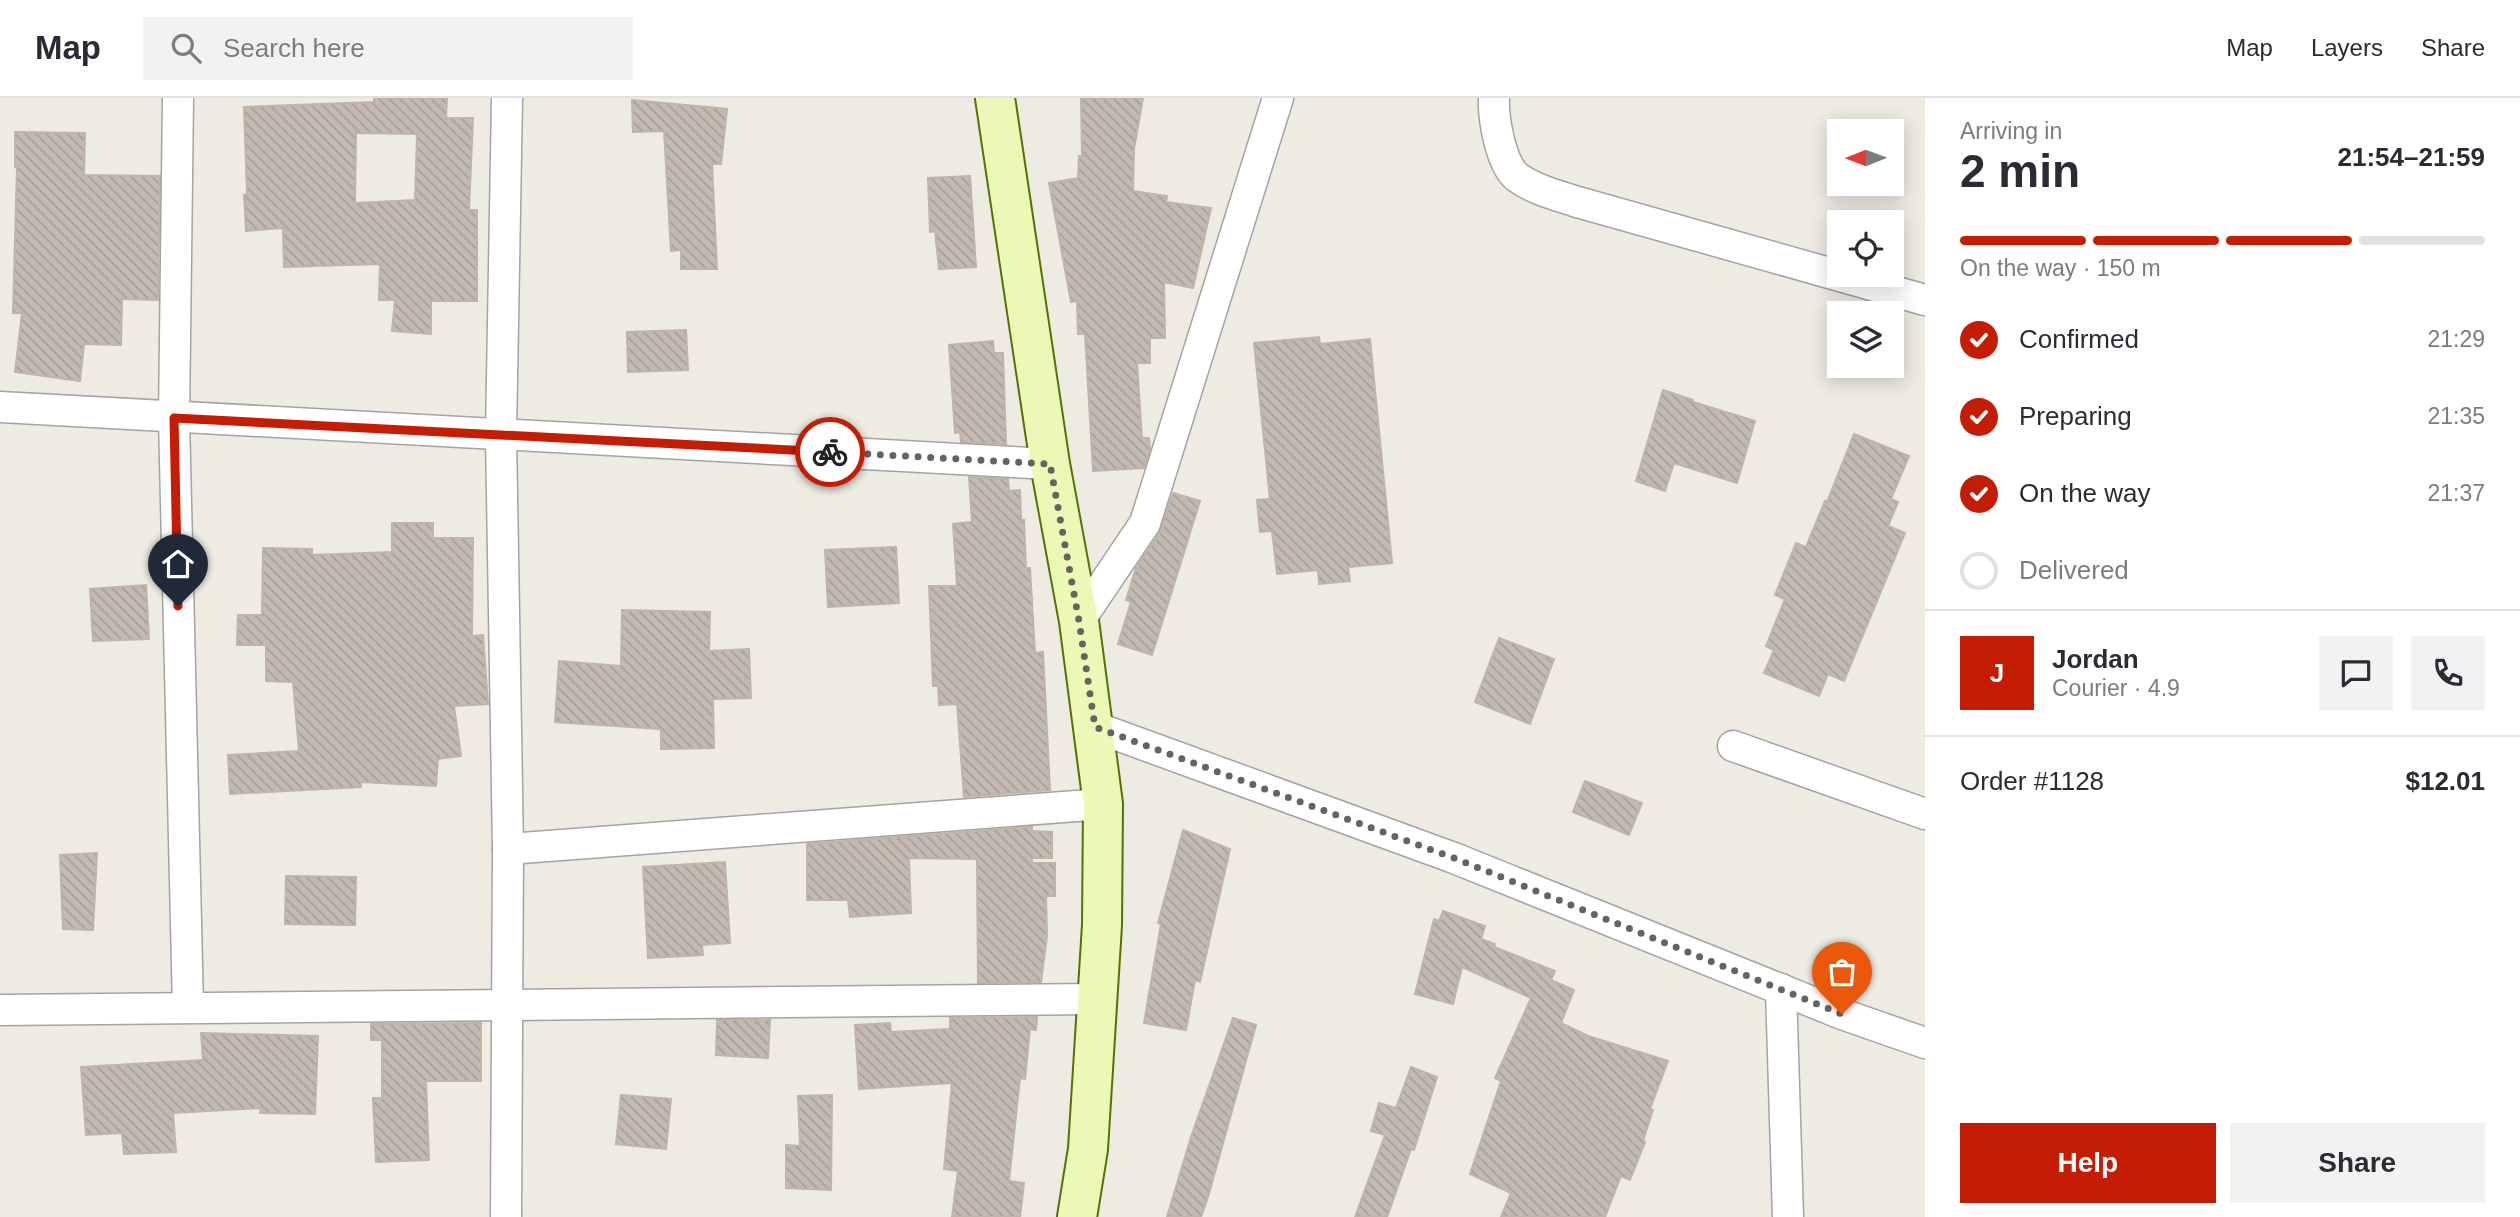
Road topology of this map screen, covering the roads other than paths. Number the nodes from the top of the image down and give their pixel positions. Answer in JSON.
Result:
{"nodes":[{"id":1,"x":178,"y":98,"type":"edge"},
{"id":2,"x":507,"y":98,"type":"edge"},
{"id":3,"x":995,"y":98,"type":"edge"},
{"id":4,"x":1278,"y":98,"type":"edge"},
{"id":5,"x":1494,"y":98,"type":"edge"},
{"id":6,"x":1925,"y":300,"type":"edge"},
{"id":7,"x":0,"y":407,"type":"edge"},
{"id":8,"x":174,"y":418,"type":"junction"},
{"id":9,"x":501,"y":435,"type":"junction"},
{"id":10,"x":1050,"y":464,"type":"junction"},
{"id":11,"x":1079,"y":621,"type":"junction"},
{"id":12,"x":1095,"y":727,"type":"junction"},
{"id":13,"x":1733,"y":746,"type":"dead end"},
{"id":14,"x":1103,"y":804,"type":"junction"},
{"id":15,"x":1925,"y":814,"type":"edge"},
{"id":16,"x":508,"y":849,"type":"junction"},
{"id":17,"x":1781,"y":989,"type":"junction"},
{"id":18,"x":1097,"y":999,"type":"junction"},
{"id":19,"x":506,"y":1006,"type":"junction"},
{"id":20,"x":188,"y":1007,"type":"junction"},
{"id":21,"x":0,"y":1010,"type":"edge"},
{"id":22,"x":1925,"y":1043,"type":"edge"},
{"id":23,"x":506,"y":1217,"type":"edge"},
{"id":24,"x":1077,"y":1217,"type":"edge"},
{"id":25,"x":1788,"y":1217,"type":"edge"}],
"edges":[{"from":1,"to":8,"type":"street"},
{"from":2,"to":9,"type":"street"},
{"from":3,"to":10,"type":"street"},
{"from":4,"to":11,"type":"street"},
{"from":5,"to":6,"type":"street"},
{"from":7,"to":8,"type":"street"},
{"from":8,"to":9,"type":"street"},
{"from":8,"to":20,"type":"street"},
{"from":9,"to":10,"type":"street"},
{"from":9,"to":16,"type":"street"},
{"from":10,"to":11,"type":"street"},
{"from":11,"to":12,"type":"street"},
{"from":12,"to":14,"type":"street"},
{"from":12,"to":17,"type":"street"},
{"from":13,"to":15,"type":"street"},
{"from":14,"to":16,"type":"street"},
{"from":14,"to":18,"type":"street"},
{"from":16,"to":19,"type":"street"},
{"from":17,"to":22,"type":"street"},
{"from":17,"to":25,"type":"street"},
{"from":18,"to":19,"type":"street"},
{"from":18,"to":24,"type":"street"},
{"from":19,"to":20,"type":"street"},
{"from":19,"to":23,"type":"street"},
{"from":20,"to":21,"type":"street"}]}
